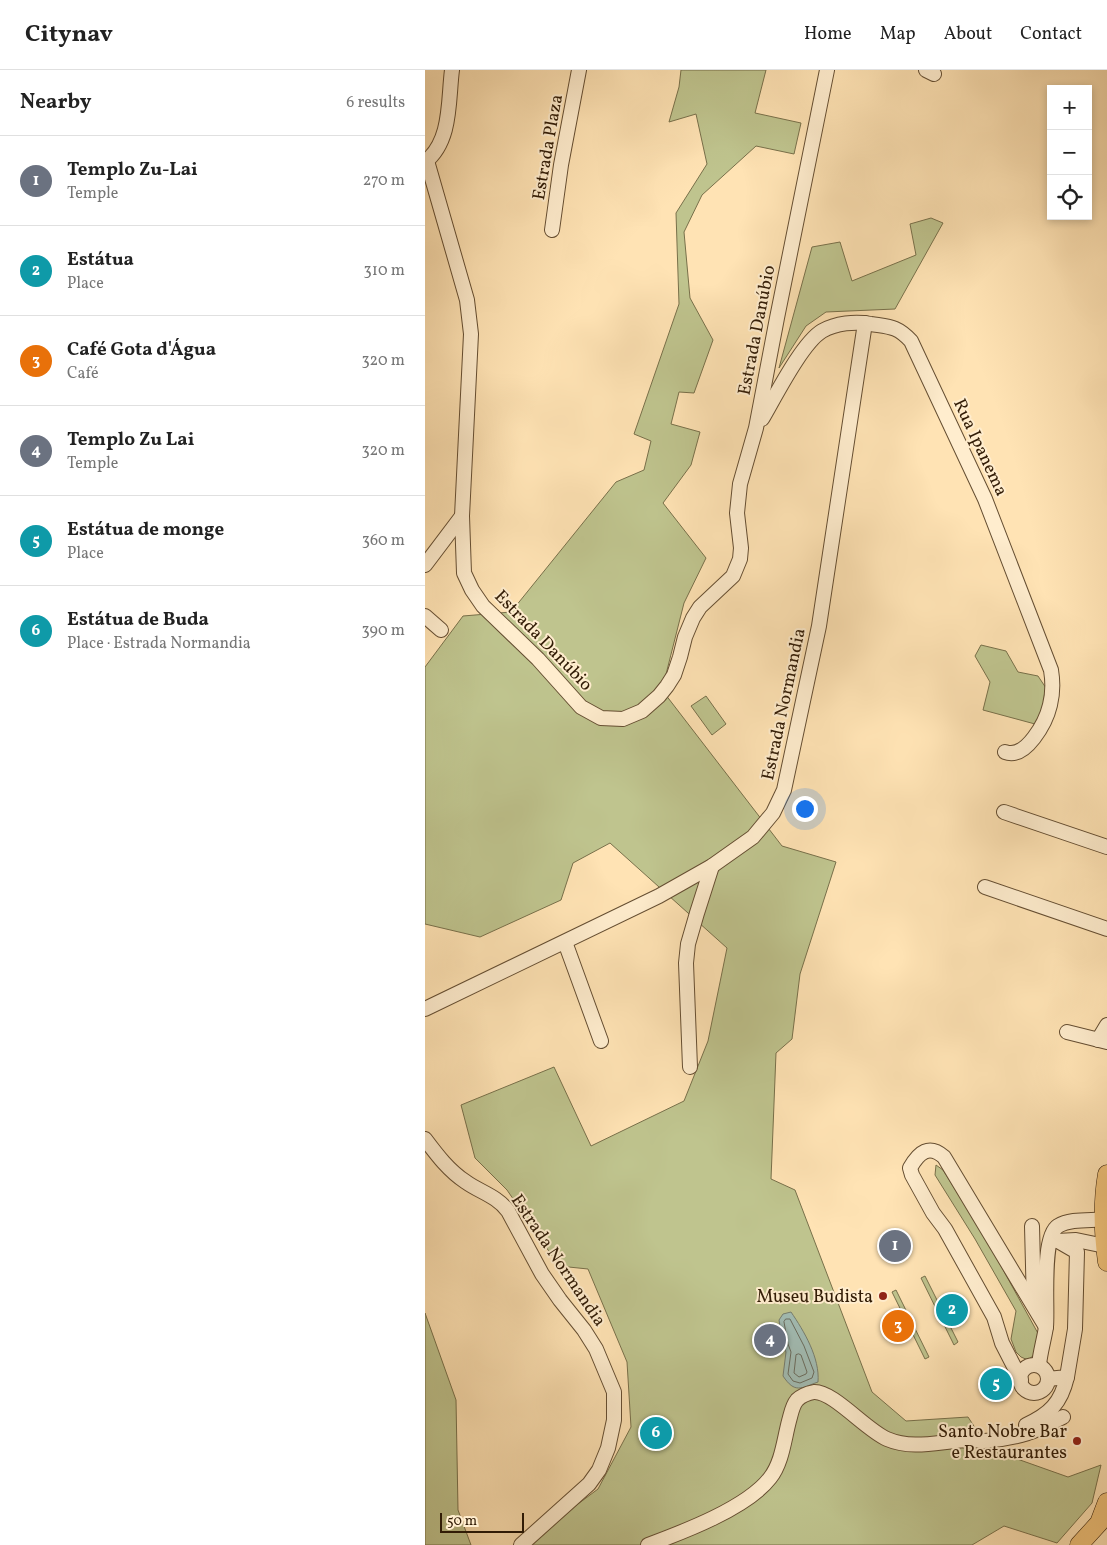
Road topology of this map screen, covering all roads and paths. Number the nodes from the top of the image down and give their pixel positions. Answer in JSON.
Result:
{"nodes":[{"id":1,"x":579,"y":70,"type":"edge"},
{"id":2,"x":827,"y":70,"type":"edge"},
{"id":3,"x":448,"y":78,"type":"edge"},
{"id":4,"x":426,"y":161,"type":"edge"},
{"id":5,"x":552,"y":230,"type":"dead end"},
{"id":6,"x":865,"y":323,"type":"junction"},
{"id":7,"x":756,"y":428,"type":"junction"},
{"id":8,"x":462,"y":516,"type":"junction"},
{"id":9,"x":425,"y":565,"type":"edge"},
{"id":10,"x":425,"y":616,"type":"edge"},
{"id":11,"x":441,"y":630,"type":"dead end"},
{"id":12,"x":1005,"y":752,"type":"dead end"},
{"id":13,"x":1004,"y":812,"type":"dead end"},
{"id":14,"x":1107,"y":847,"type":"edge"},
{"id":15,"x":712,"y":866,"type":"junction"},
{"id":16,"x":985,"y":887,"type":"dead end"},
{"id":17,"x":1107,"y":929,"type":"edge"},
{"id":18,"x":565,"y":942,"type":"junction"},
{"id":19,"x":425,"y":1009,"type":"edge"},
{"id":20,"x":1107,"y":1025,"type":"edge"},
{"id":21,"x":1067,"y":1032,"type":"dead end"},
{"id":22,"x":601,"y":1041,"type":"dead end"},
{"id":23,"x":1103,"y":1041,"type":"edge"},
{"id":24,"x":690,"y":1067,"type":"dead end"},
{"id":25,"x":425,"y":1139,"type":"edge"},
{"id":26,"x":1107,"y":1174,"type":"edge"},
{"id":27,"x":1106,"y":1219,"type":"edge"},
{"id":28,"x":1032,"y":1226,"type":"dead end"},
{"id":29,"x":1053,"y":1242,"type":"junction"},
{"id":30,"x":1106,"y":1254,"type":"edge"},
{"id":31,"x":1034,"y":1305,"type":"junction"},
{"id":32,"x":1046,"y":1327,"type":"junction"},
{"id":33,"x":1039,"y":1365,"type":"junction"},
{"id":34,"x":1067,"y":1377,"type":"junction"},
{"id":35,"x":1049,"y":1379,"type":"junction"},
{"id":36,"x":1021,"y":1380,"type":"junction"},
{"id":37,"x":1063,"y":1417,"type":"dead end"},
{"id":38,"x":972,"y":1440,"type":"junction"},
{"id":39,"x":1107,"y":1502,"type":"edge"},
{"id":40,"x":522,"y":1545,"type":"edge"},
{"id":41,"x":648,"y":1545,"type":"edge"},
{"id":42,"x":1079,"y":1545,"type":"edge"}],
"edges":[{"from":1,"to":5,"type":"street","name":"Estrada Plaza"},
{"from":2,"to":7,"type":"street","name":"Estrada Danúbio"},
{"from":3,"to":4,"type":"street"},
{"from":4,"to":8,"type":"street","name":"Estrada Danúbio"},
{"from":6,"to":7,"type":"street","name":"Rua Ipanema"},
{"from":6,"to":12,"type":"street","name":"Rua Ipanema"},
{"from":6,"to":15,"type":"street","name":"Estrada Normandia"},
{"from":7,"to":8,"type":"street","name":"Estrada Danúbio"},
{"from":8,"to":9,"type":"street"},
{"from":10,"to":11,"type":"street"},
{"from":13,"to":14,"type":"street"},
{"from":15,"to":18,"type":"street","name":"Estrada Normandia"},
{"from":15,"to":24,"type":"street"},
{"from":16,"to":17,"type":"street"},
{"from":18,"to":19,"type":"street","name":"Estrada Normandia"},
{"from":18,"to":22,"type":"street"},
{"from":20,"to":23,"type":"street"},
{"from":21,"to":23,"type":"street"},
{"from":25,"to":40,"type":"street","name":"Estrada Normandia"},
{"from":26,"to":27,"type":"main road"},
{"from":27,"to":29,"type":"street"},
{"from":27,"to":30,"type":"main road"},
{"from":28,"to":31,"type":"street"},
{"from":29,"to":30,"type":"street"},
{"from":29,"to":32,"type":"street"},
{"from":29,"to":34,"type":"street"},
{"from":31,"to":32,"type":"street"},
{"from":31,"to":36,"type":"street"},
{"from":32,"to":33,"type":"street"},
{"from":33,"to":35,"type":"street"},
{"from":33,"to":36,"type":"street"},
{"from":34,"to":35,"type":"street"},
{"from":34,"to":38,"type":"street"},
{"from":35,"to":36,"type":"street"},
{"from":37,"to":38,"type":"street"},
{"from":38,"to":41,"type":"street"},
{"from":39,"to":42,"type":"main road"}]}
